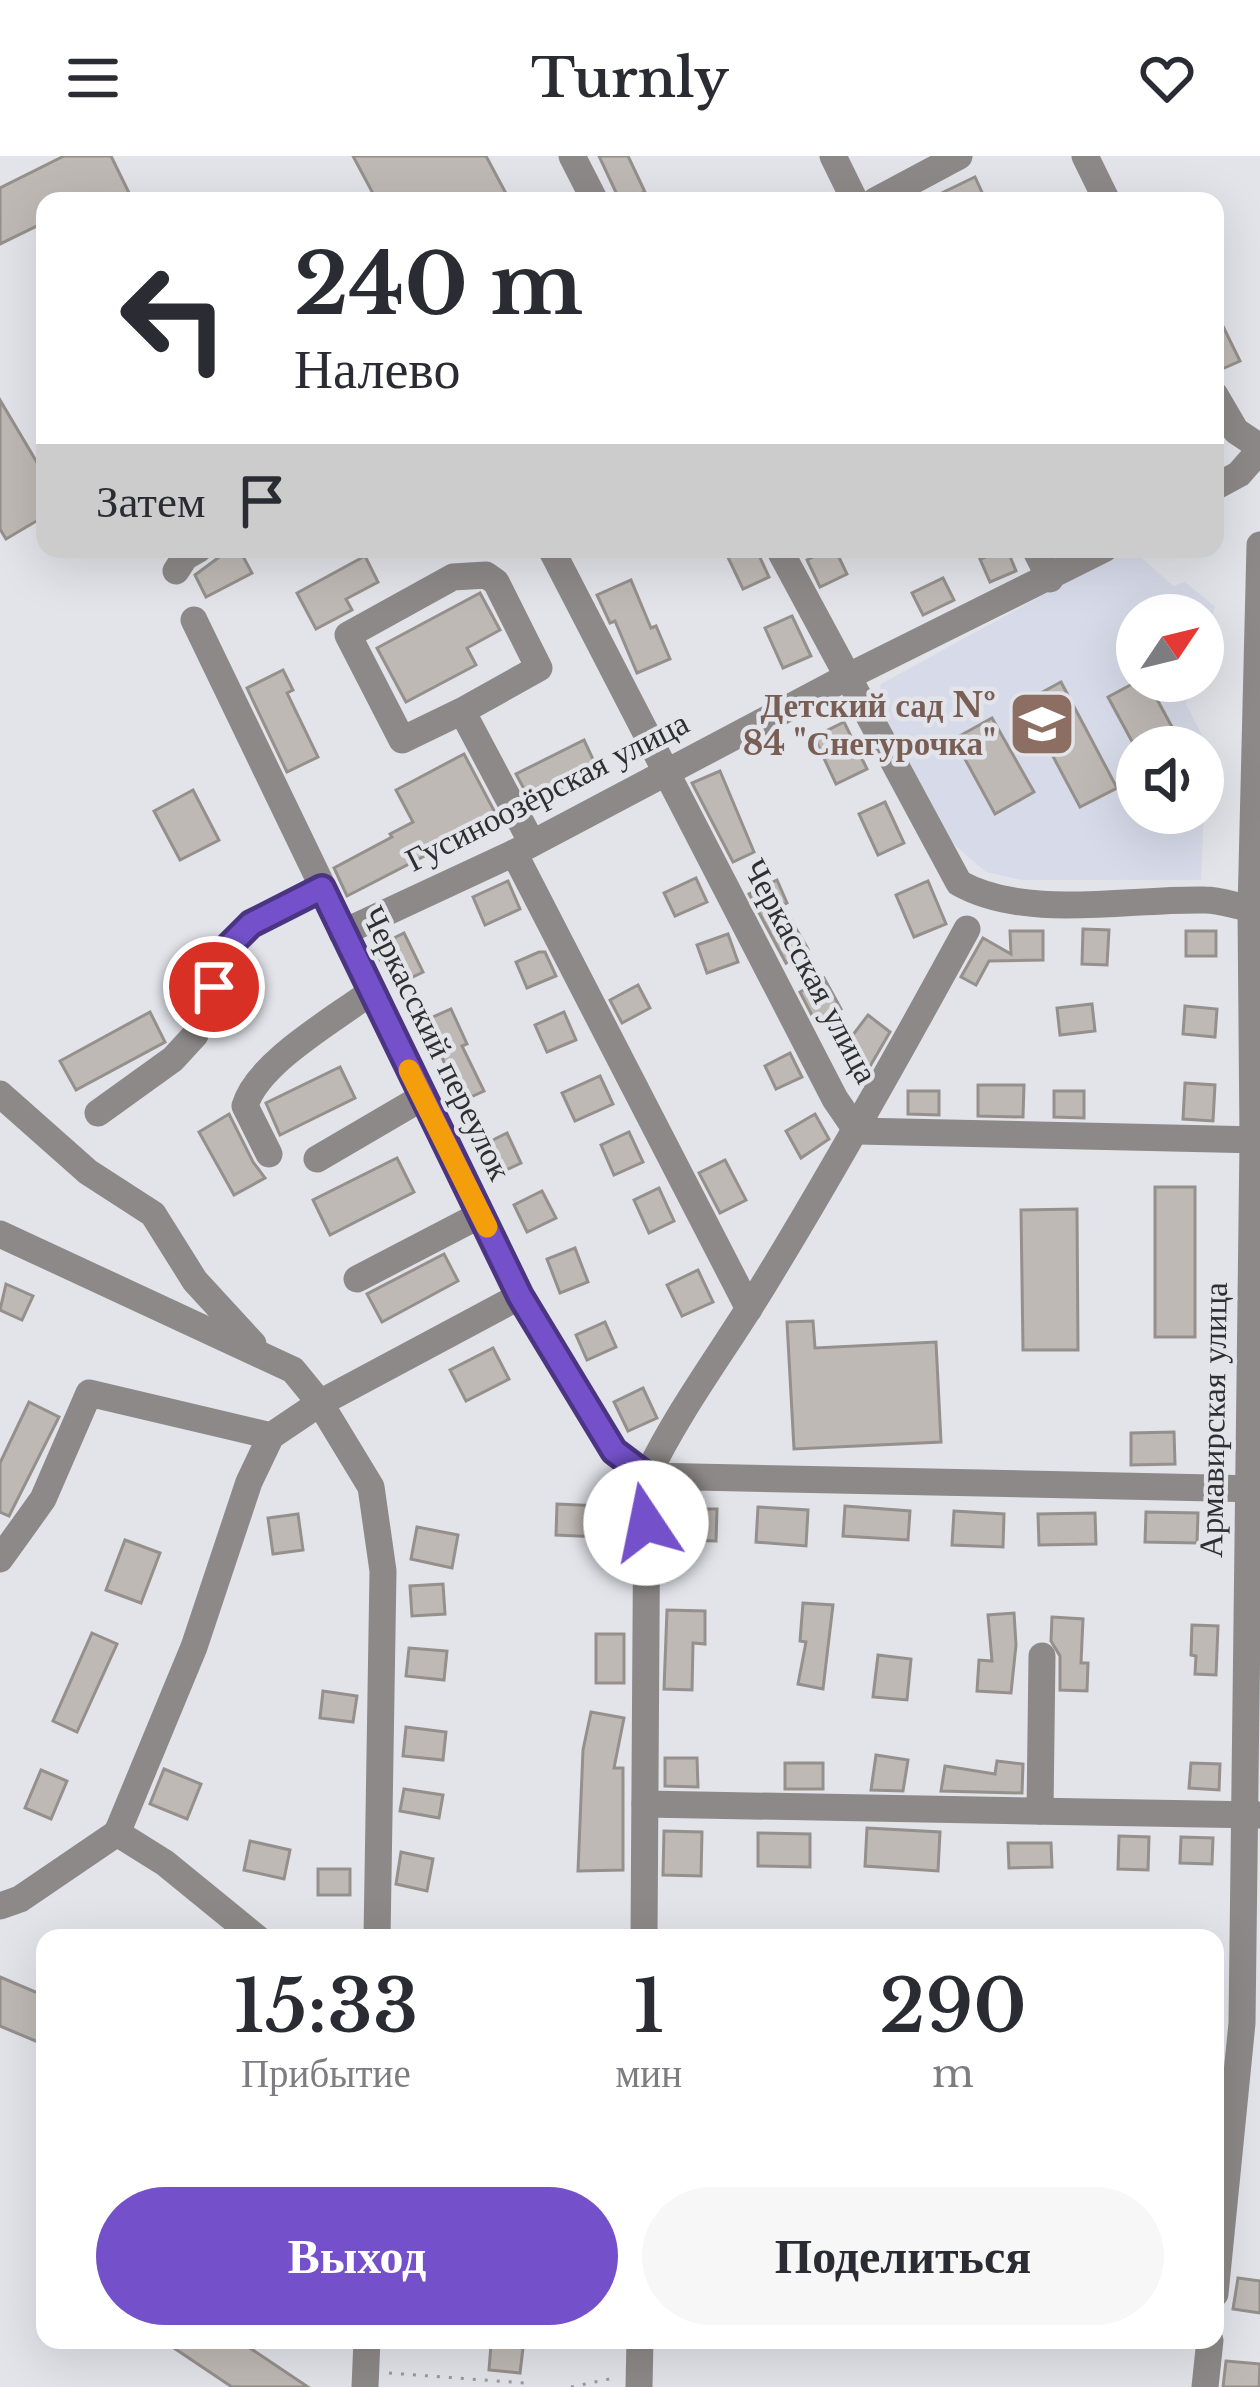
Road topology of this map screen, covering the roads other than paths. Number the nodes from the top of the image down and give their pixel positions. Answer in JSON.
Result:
{"nodes":[{"id":1,"x":572,"y":156,"type":"edge"},
{"id":2,"x":833,"y":156,"type":"edge"},
{"id":3,"x":958,"y":156,"type":"edge"},
{"id":4,"x":1085,"y":156,"type":"edge"},
{"id":5,"x":591,"y":192,"type":"edge"},
{"id":6,"x":851,"y":192,"type":"edge"},
{"id":7,"x":892,"y":192,"type":"edge"},
{"id":8,"x":1103,"y":192,"type":"edge"},
{"id":9,"x":1224,"y":410,"type":"edge"},
{"id":10,"x":1260,"y":448,"type":"edge"},
{"id":11,"x":1224,"y":482,"type":"edge"},
{"id":12,"x":1260,"y":544,"type":"edge"},
{"id":13,"x":184,"y":558,"type":"edge"},
{"id":14,"x":556,"y":558,"type":"edge"},
{"id":15,"x":784,"y":558,"type":"edge"},
{"id":16,"x":1040,"y":558,"type":"edge"},
{"id":17,"x":1088,"y":558,"type":"edge"},
{"id":18,"x":176,"y":571,"type":"dead end"},
{"id":19,"x":1051,"y":579,"type":"junction"},
{"id":20,"x":194,"y":620,"type":"dead end"},
{"id":21,"x":847,"y":677,"type":"junction"},
{"id":22,"x":1259,"y":682,"type":"edge"},
{"id":23,"x":462,"y":711,"type":"junction"},
{"id":24,"x":667,"y":771,"type":"junction"},
{"id":25,"x":523,"y":848,"type":"junction"},
{"id":26,"x":322,"y":888,"type":"junction"},
{"id":27,"x":1256,"y":909,"type":"edge"},
{"id":28,"x":967,"y":929,"type":"dead end"},
{"id":29,"x":342,"y":933,"type":"junction"},
{"id":30,"x":371,"y":992,"type":"junction"},
{"id":31,"x":0,"y":1094,"type":"edge"},
{"id":32,"x":423,"y":1097,"type":"junction"},
{"id":33,"x":98,"y":1113,"type":"dead end"},
{"id":34,"x":857,"y":1130,"type":"junction"},
{"id":35,"x":1257,"y":1140,"type":"edge"},
{"id":36,"x":269,"y":1154,"type":"dead end"},
{"id":37,"x":317,"y":1159,"type":"dead end"},
{"id":38,"x":480,"y":1214,"type":"junction"},
{"id":39,"x":0,"y":1234,"type":"edge"},
{"id":40,"x":357,"y":1279,"type":"dead end"},
{"id":41,"x":520,"y":1296,"type":"junction"},
{"id":42,"x":749,"y":1309,"type":"junction"},
{"id":43,"x":263,"y":1356,"type":"junction"},
{"id":44,"x":320,"y":1403,"type":"junction"},
{"id":45,"x":271,"y":1436,"type":"junction"},
{"id":46,"x":647,"y":1476,"type":"junction"},
{"id":47,"x":1254,"y":1489,"type":"edge"},
{"id":48,"x":0,"y":1559,"type":"edge"},
{"id":49,"x":1042,"y":1656,"type":"dead end"},
{"id":50,"x":645,"y":1804,"type":"junction"},
{"id":51,"x":1040,"y":1811,"type":"junction"},
{"id":52,"x":1252,"y":1815,"type":"edge"},
{"id":53,"x":117,"y":1833,"type":"junction"},
{"id":54,"x":0,"y":1906,"type":"edge"},
{"id":55,"x":246,"y":1929,"type":"edge"},
{"id":56,"x":377,"y":1929,"type":"edge"},
{"id":57,"x":644,"y":1929,"type":"edge"},
{"id":58,"x":1239,"y":2023,"type":"edge"},
{"id":59,"x":1224,"y":2172,"type":"edge"},
{"id":60,"x":367,"y":2349,"type":"edge"},
{"id":61,"x":640,"y":2349,"type":"edge"},
{"id":62,"x":1209,"y":2349,"type":"edge"},
{"id":63,"x":366,"y":2380,"type":"edge"},
{"id":64,"x":639,"y":2380,"type":"edge"},
{"id":65,"x":1205,"y":2387,"type":"edge"}],
"edges":[{"from":1,"to":5,"type":"street"},
{"from":2,"to":6,"type":"street"},
{"from":3,"to":7,"type":"street"},
{"from":4,"to":8,"type":"street"},
{"from":9,"to":10,"type":"street"},
{"from":10,"to":11,"type":"street"},
{"from":12,"to":22,"type":"street","name":"Армавирская улица"},
{"from":13,"to":18,"type":"street"},
{"from":14,"to":24,"type":"street","name":"Черкасская улица"},
{"from":15,"to":21,"type":"street"},
{"from":16,"to":19,"type":"street"},
{"from":17,"to":19,"type":"street","name":"Гусиноозёрская улица"},
{"from":19,"to":21,"type":"street","name":"Гусиноозёрская улица"},
{"from":20,"to":26,"type":"street","name":"Черкасский переулок"},
{"from":21,"to":24,"type":"street","name":"Гусиноозёрская улица"},
{"from":21,"to":27,"type":"street"},
{"from":22,"to":27,"type":"street","name":"Армавирская улица"},
{"from":23,"to":23,"type":"street"},
{"from":23,"to":25,"type":"street"},
{"from":24,"to":25,"type":"street","name":"Гусиноозёрская улица"},
{"from":24,"to":34,"type":"street","name":"Черкасская улица"},
{"from":25,"to":29,"type":"street","name":"Гусиноозёрская улица"},
{"from":25,"to":42,"type":"street"},
{"from":26,"to":29,"type":"street","name":"Черкасский переулок"},
{"from":26,"to":33,"type":"street"},
{"from":27,"to":35,"type":"street","name":"Армавирская улица"},
{"from":28,"to":34,"type":"street"},
{"from":29,"to":30,"type":"street","name":"Черкасский переулок"},
{"from":30,"to":32,"type":"street","name":"Черкасский переулок"},
{"from":30,"to":36,"type":"street"},
{"from":31,"to":43,"type":"street"},
{"from":32,"to":37,"type":"street"},
{"from":32,"to":38,"type":"street","name":"Черкасский переулок"},
{"from":34,"to":35,"type":"street","name":"Черкасская улица"},
{"from":34,"to":42,"type":"street"},
{"from":35,"to":47,"type":"street","name":"Армавирская улица"},
{"from":38,"to":40,"type":"street"},
{"from":38,"to":41,"type":"street","name":"Черкасский переулок"},
{"from":39,"to":43,"type":"street"},
{"from":41,"to":44,"type":"street"},
{"from":41,"to":46,"type":"street","name":"Черкасский переулок"},
{"from":42,"to":46,"type":"street"},
{"from":43,"to":44,"type":"street"},
{"from":44,"to":45,"type":"street"},
{"from":44,"to":56,"type":"street"},
{"from":45,"to":48,"type":"street"},
{"from":45,"to":53,"type":"street"},
{"from":46,"to":47,"type":"street"},
{"from":46,"to":50,"type":"street"},
{"from":47,"to":52,"type":"street","name":"Армавирская улица"},
{"from":49,"to":51,"type":"street"},
{"from":50,"to":51,"type":"street"},
{"from":50,"to":57,"type":"street"},
{"from":51,"to":52,"type":"street"},
{"from":52,"to":58,"type":"street","name":"Армавирская улица"},
{"from":53,"to":54,"type":"street"},
{"from":53,"to":55,"type":"street"},
{"from":58,"to":59,"type":"street","name":"Армавирская улица"},
{"from":60,"to":63,"type":"street"},
{"from":61,"to":64,"type":"street"},
{"from":62,"to":65,"type":"street"}]}
